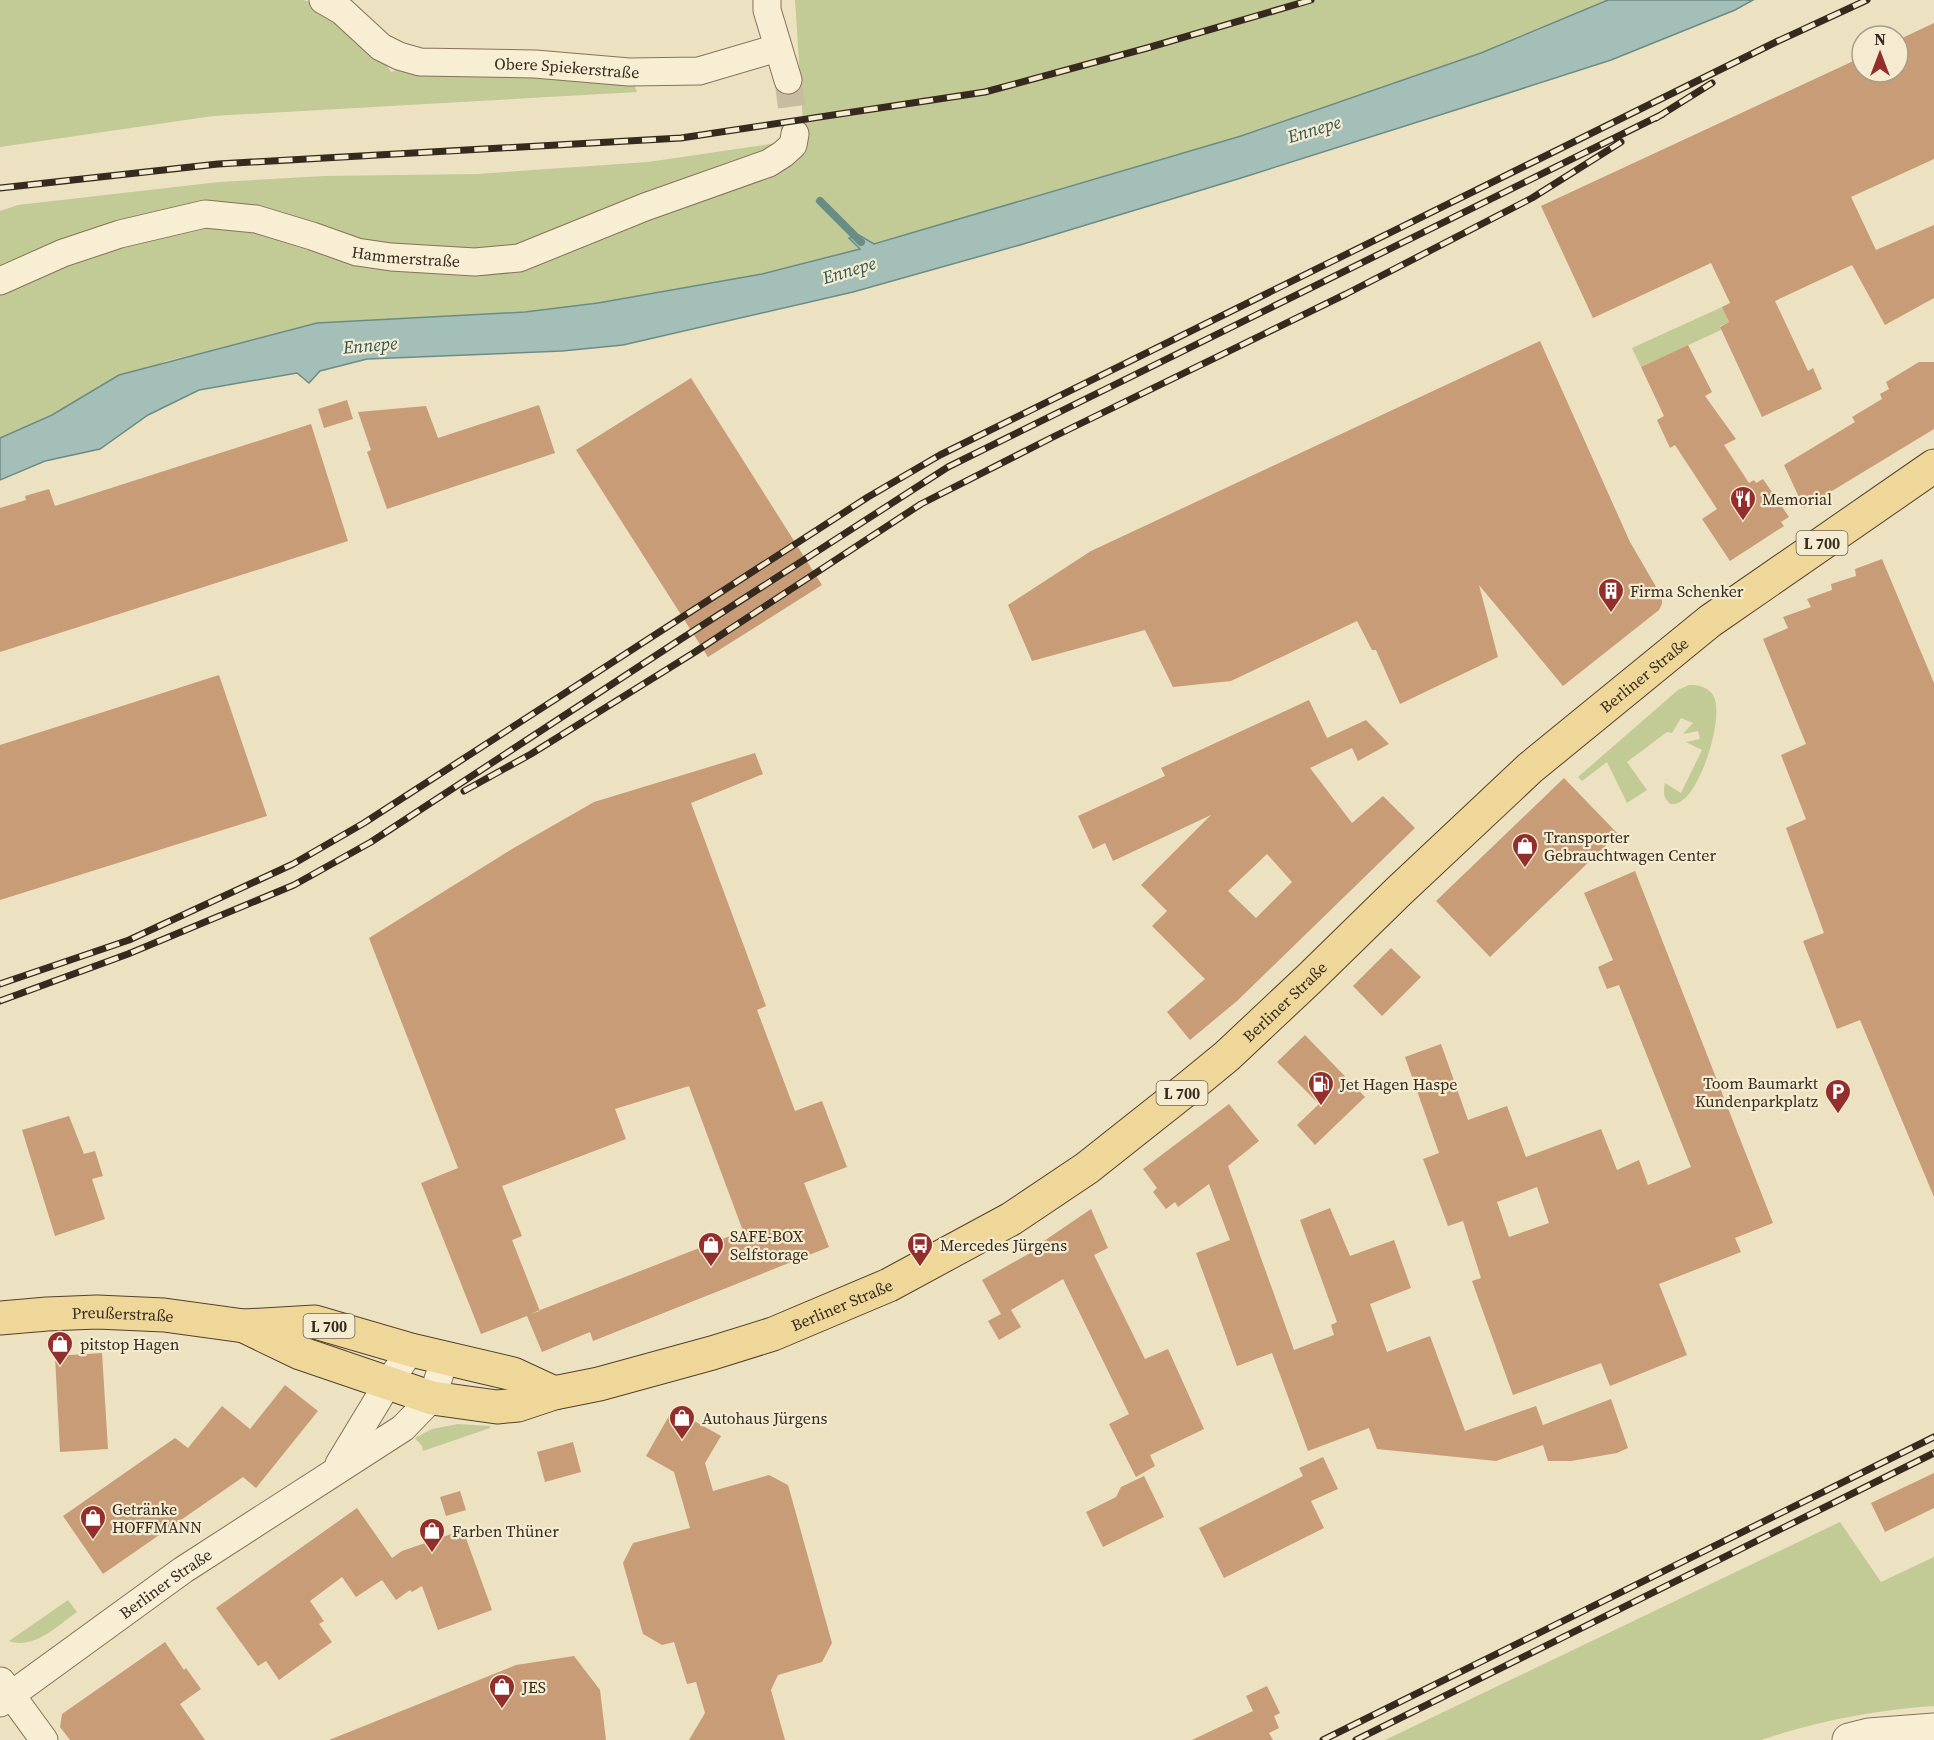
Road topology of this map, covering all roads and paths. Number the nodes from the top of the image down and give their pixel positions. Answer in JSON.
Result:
{"nodes":[{"id":1,"x":323,"y":0,"type":"edge"},
{"id":2,"x":767,"y":0,"type":"edge"},
{"id":3,"x":777,"y":48,"type":"junction"},
{"id":4,"x":788,"y":80,"type":"tunnel mouth"},
{"id":5,"x":795,"y":134,"type":"tunnel mouth"},
{"id":6,"x":0,"y":281,"type":"edge"},
{"id":7,"x":1934,"y":466,"type":"edge"},
{"id":8,"x":0,"y":1318,"type":"edge"},
{"id":9,"x":244,"y":1326,"type":"junction"},
{"id":10,"x":411,"y":1350,"type":"junction"},
{"id":11,"x":445,"y":1358,"type":"junction"},
{"id":12,"x":388,"y":1383,"type":"junction"},
{"id":13,"x":554,"y":1393,"type":"junction"},
{"id":14,"x":432,"y":1398,"type":"junction"},
{"id":15,"x":335,"y":1470,"type":"junction"},
{"id":16,"x":3,"y":1693,"type":"edge"},
{"id":17,"x":1934,"y":1730,"type":"edge"},
{"id":18,"x":44,"y":1740,"type":"edge"},
{"id":19,"x":1849,"y":1740,"type":"edge"}],
"edges":[{"from":1,"to":3,"type":"street","name":"Obere Spiekerstraße"},
{"from":2,"to":3,"type":"street"},
{"from":3,"to":4,"type":"street"},
{"from":5,"to":6,"type":"street","name":"Hammerstraße"},
{"from":7,"to":13,"type":"main road","name":"Berliner Straße","number":"L 700"},
{"from":8,"to":9,"type":"main road","name":"Preußerstraße","number":"L 700"},
{"from":9,"to":10,"type":"main road","name":"Preußerstraße","number":"L 700"},
{"from":9,"to":12,"type":"main road","name":"Preußerstraße","number":"L 700"},
{"from":10,"to":11,"type":"main road","number":"L 700"},
{"from":10,"to":12,"type":"street","name":"Berliner Straße"},
{"from":11,"to":13,"type":"main road","number":"L 700"},
{"from":11,"to":14,"type":"street","name":"Berliner Straße"},
{"from":12,"to":14,"type":"main road","name":"Berliner Straße","number":"L 700"},
{"from":12,"to":15,"type":"street","name":"Berliner Straße"},
{"from":13,"to":14,"type":"main road","name":"Berliner Straße","number":"L 700"},
{"from":14,"to":15,"type":"street","name":"Berliner Straße"},
{"from":15,"to":16,"type":"street","name":"Berliner Straße"},
{"from":16,"to":18,"type":"street"},
{"from":17,"to":19,"type":"street"}]}
